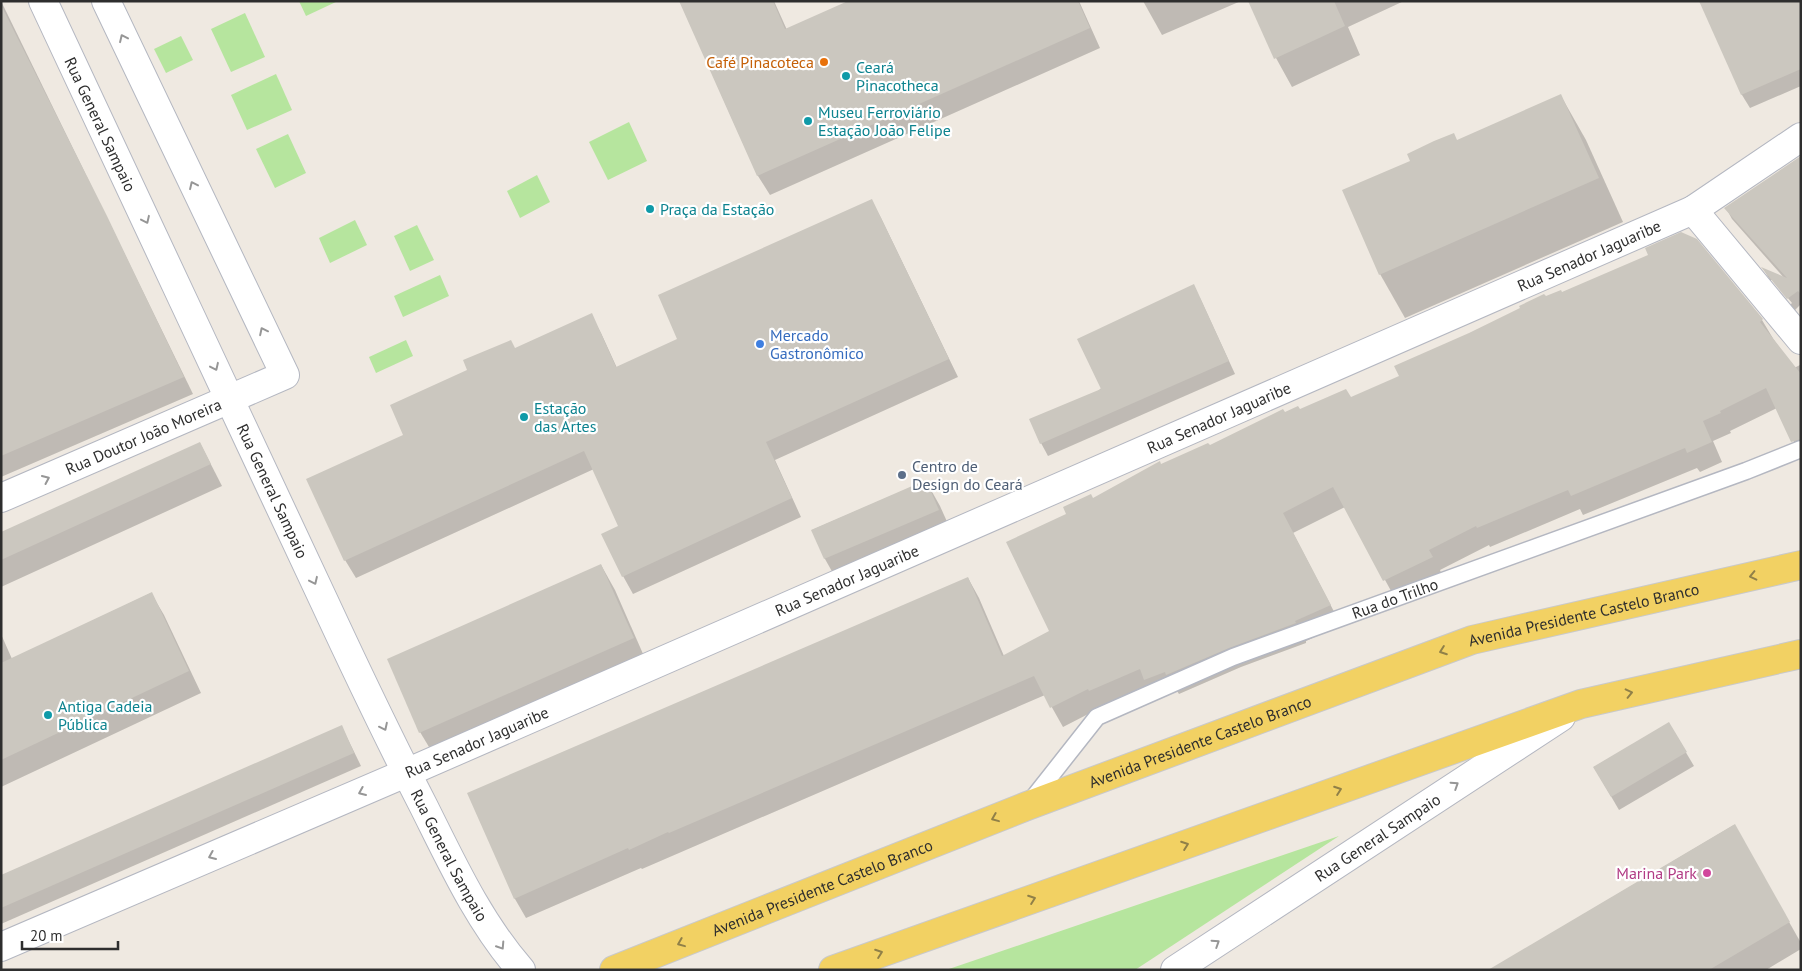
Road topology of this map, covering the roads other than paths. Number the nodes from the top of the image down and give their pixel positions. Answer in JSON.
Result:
{"nodes":[{"id":1,"x":43,"y":1,"type":"edge"},
{"id":2,"x":106,"y":1,"type":"edge"},
{"id":3,"x":1801,"y":137,"type":"edge"},
{"id":4,"x":1693,"y":210,"type":"junction"},
{"id":5,"x":1801,"y":340,"type":"edge"},
{"id":6,"x":230,"y":398,"type":"junction"},
{"id":7,"x":1801,"y":448,"type":"edge"},
{"id":8,"x":1,"y":498,"type":"edge"},
{"id":9,"x":1801,"y":565,"type":"edge"},
{"id":10,"x":1801,"y":654,"type":"edge"},
{"id":11,"x":1581,"y":704,"type":"junction"},
{"id":12,"x":406,"y":773,"type":"junction"},
{"id":13,"x":1027,"y":806,"type":"junction"},
{"id":14,"x":1,"y":947,"type":"edge"},
{"id":15,"x":521,"y":970,"type":"edge"},
{"id":16,"x":614,"y":970,"type":"edge"},
{"id":17,"x":833,"y":970,"type":"edge"},
{"id":18,"x":1175,"y":970,"type":"edge"}],
"edges":[{"from":1,"to":6,"type":"street","name":"Rua General Sampaio","one_way":true},
{"from":6,"to":2,"type":"street","name":"Rua Doutor João Moreira","one_way":true},
{"from":3,"to":4,"type":"street","name":"Rua Senador Jaguaribe"},
{"from":4,"to":5,"type":"street"},
{"from":4,"to":12,"type":"street","name":"Rua Senador Jaguaribe"},
{"from":8,"to":6,"type":"street","name":"Rua Doutor João Moreira","one_way":true},
{"from":6,"to":12,"type":"street","name":"Rua General Sampaio","one_way":true},
{"from":7,"to":13,"type":"lane","name":"Rua do Trilho"},
{"from":9,"to":13,"type":"main road","name":"Avenida Presidente Castelo Branco","one_way":true},
{"from":11,"to":10,"type":"main road","one_way":true},
{"from":17,"to":11,"type":"main road","one_way":true},
{"from":18,"to":11,"type":"street","name":"Rua General Sampaio","one_way":true},
{"from":12,"to":14,"type":"street","name":"Rua Senador Jaguaribe","one_way":true},
{"from":12,"to":15,"type":"street","name":"Rua General Sampaio","one_way":true},
{"from":13,"to":16,"type":"main road","name":"Avenida Presidente Castelo Branco","one_way":true}]}
